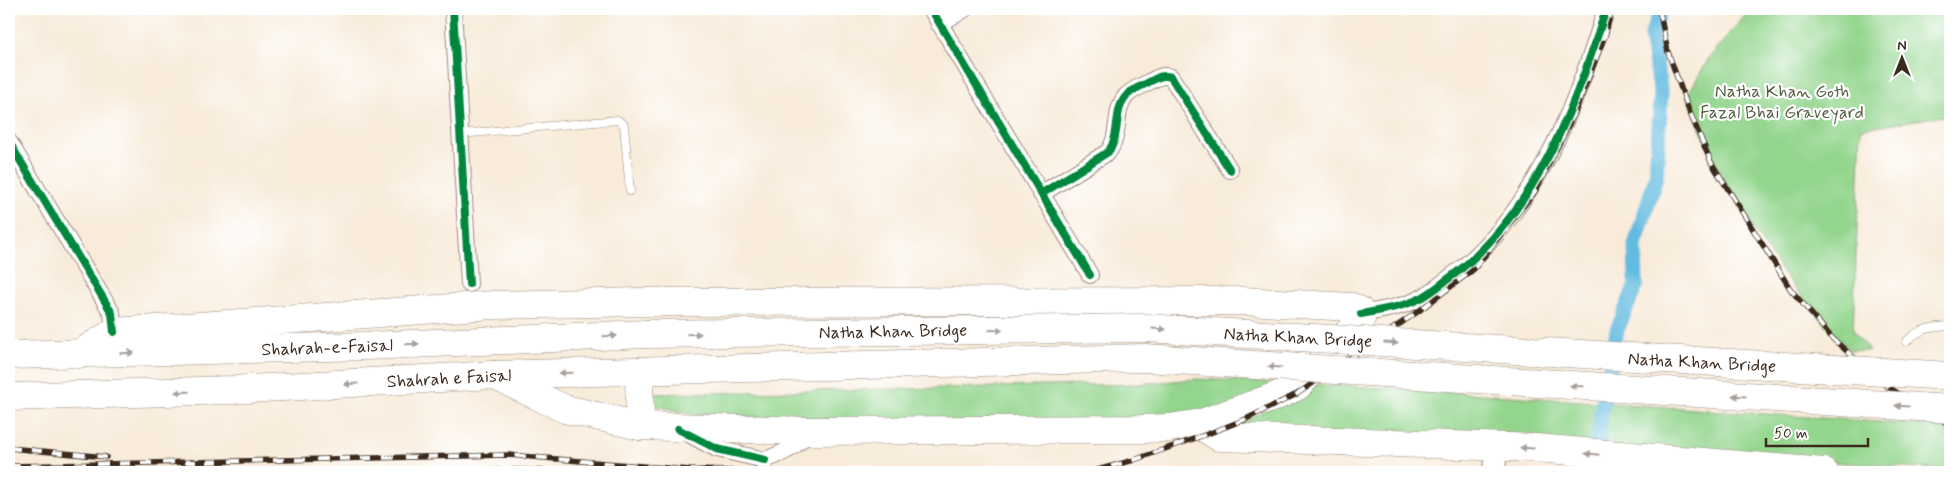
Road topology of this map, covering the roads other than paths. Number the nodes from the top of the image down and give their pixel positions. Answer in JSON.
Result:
{"nodes":[{"id":1,"x":453,"y":9,"type":"edge"},
{"id":2,"x":931,"y":9,"type":"edge"},
{"id":3,"x":965,"y":9,"type":"edge"},
{"id":4,"x":1606,"y":9,"type":"edge"},
{"id":5,"x":940,"y":24,"type":"junction"},
{"id":6,"x":460,"y":134,"type":"junction"},
{"id":7,"x":9,"y":142,"type":"edge"},
{"id":8,"x":1230,"y":170,"type":"dead end"},
{"id":9,"x":630,"y":191,"type":"dead end"},
{"id":10,"x":1041,"y":194,"type":"junction"},
{"id":11,"x":1090,"y":275,"type":"dead end"},
{"id":12,"x":469,"y":284,"type":"dead end"},
{"id":13,"x":577,"y":303,"type":"junction"},
{"id":14,"x":1361,"y":314,"type":"junction"},
{"id":15,"x":1950,"y":326,"type":"edge"},
{"id":16,"x":114,"y":332,"type":"junction"},
{"id":17,"x":645,"y":334,"type":"joint"},
{"id":18,"x":581,"y":337,"type":"junction"},
{"id":19,"x":1906,"y":342,"type":"dead end"},
{"id":20,"x":79,"y":354,"type":"junction"},
{"id":21,"x":9,"y":355,"type":"edge"},
{"id":22,"x":667,"y":370,"type":"joint"},
{"id":23,"x":639,"y":371,"type":"junction"},
{"id":24,"x":493,"y":375,"type":"junction"},
{"id":25,"x":1950,"y":376,"type":"edge"},
{"id":26,"x":9,"y":396,"type":"edge"},
{"id":27,"x":1950,"y":409,"type":"edge"},
{"id":28,"x":1202,"y":423,"type":"junction"},
{"id":29,"x":640,"y":426,"type":"junction"},
{"id":30,"x":678,"y":429,"type":"junction"},
{"id":31,"x":809,"y":431,"type":"junction"},
{"id":32,"x":1495,"y":459,"type":"edge"},
{"id":33,"x":1763,"y":471,"type":"edge"},
{"id":34,"x":1824,"y":472,"type":"edge"}],
"edges":[{"from":1,"to":6,"type":"street"},
{"from":2,"to":5,"type":"street"},
{"from":3,"to":5,"type":"street"},
{"from":4,"to":14,"type":"street"},
{"from":5,"to":10,"type":"street"},
{"from":6,"to":9,"type":"lane"},
{"from":6,"to":12,"type":"street"},
{"from":7,"to":16,"type":"street"},
{"from":8,"to":10,"type":"street"},
{"from":10,"to":11,"type":"street"},
{"from":13,"to":14,"type":"highway"},
{"from":13,"to":16,"type":"highway"},
{"from":13,"to":18,"type":"highway"},
{"from":14,"to":28,"type":"highway"},
{"from":15,"to":19,"type":"lane"},
{"from":16,"to":20,"type":"highway"},
{"from":18,"to":17,"type":"highway","name":"Shahrah-e-Faisal","one_way":true},
{"from":17,"to":25,"type":"highway","name":"Natha Khan Bridge","one_way":true,"bridge":true},
{"from":20,"to":18,"type":"highway","name":"Shahrah-e-Faisal","one_way":true},
{"from":20,"to":21,"type":"highway","name":"Shahrah-e-Faisal"},
{"from":22,"to":23,"type":"highway","name":"Shahrah e Faisal"},
{"from":27,"to":22,"type":"highway","name":"Natha Khan Bridge","one_way":true,"bridge":true},
{"from":23,"to":24,"type":"highway","name":"Shahrah e Faisal","one_way":true},
{"from":23,"to":29,"type":"highway"},
{"from":24,"to":26,"type":"highway","name":"Shahrah e Faisal","one_way":true},
{"from":24,"to":29,"type":"highway"},
{"from":28,"to":31,"type":"highway"},
{"from":28,"to":32,"type":"highway"},
{"from":29,"to":30,"type":"highway"},
{"from":30,"to":31,"type":"highway"},
{"from":30,"to":31,"type":"street"},
{"from":33,"to":32,"type":"highway","one_way":true},
{"from":33,"to":34,"type":"highway"}]}
